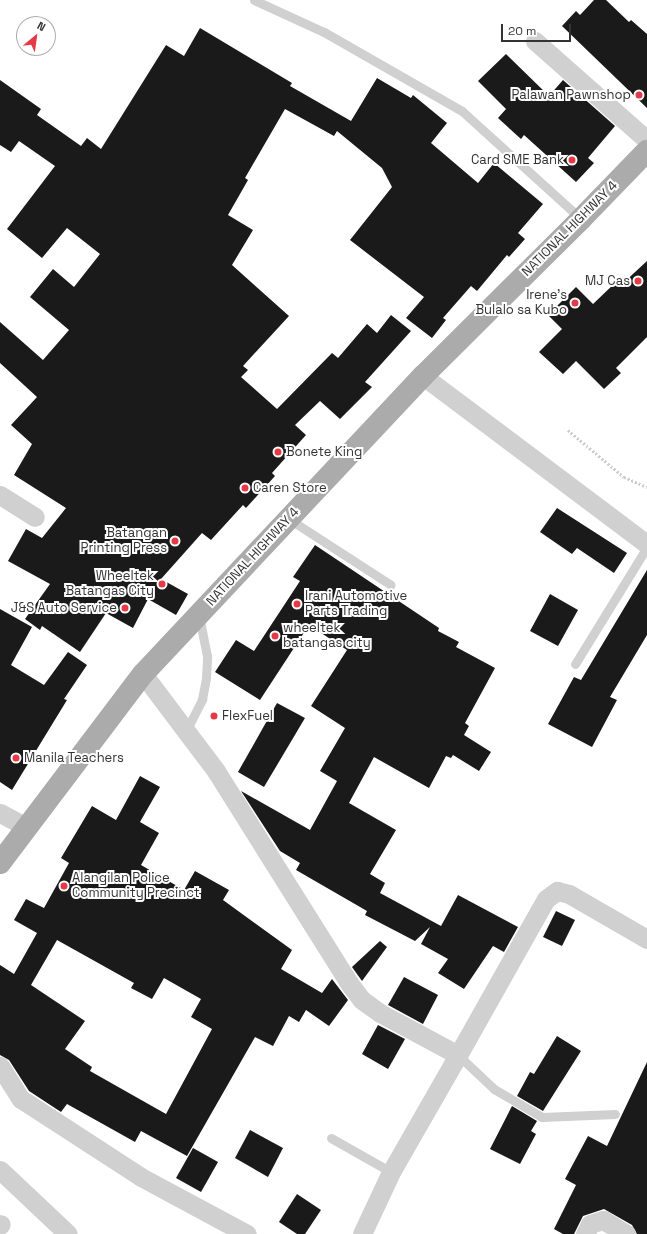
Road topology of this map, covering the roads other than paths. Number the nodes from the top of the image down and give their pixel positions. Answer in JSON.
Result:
{"nodes":[{"id":1,"x":254,"y":0,"type":"edge"},
{"id":2,"x":534,"y":41,"type":"dead end"},
{"id":3,"x":647,"y":140,"type":"edge"},
{"id":4,"x":647,"y":151,"type":"edge"},
{"id":5,"x":581,"y":220,"type":"junction"},
{"id":6,"x":423,"y":376,"type":"junction"},
{"id":7,"x":0,"y":495,"type":"edge"},
{"id":8,"x":36,"y":517,"type":"dead end"},
{"id":9,"x":289,"y":519,"type":"junction"},
{"id":10,"x":647,"y":546,"type":"edge"},
{"id":11,"x":391,"y":585,"type":"dead end"},
{"id":12,"x":199,"y":615,"type":"junction"},
{"id":13,"x":575,"y":664,"type":"dead end"},
{"id":14,"x":143,"y":674,"type":"junction"},
{"id":15,"x":187,"y":729,"type":"junction"},
{"id":16,"x":0,"y":813,"type":"edge"},
{"id":17,"x":26,"y":827,"type":"junction"},
{"id":18,"x":0,"y":863,"type":"edge"},
{"id":19,"x":647,"y":939,"type":"edge"},
{"id":20,"x":458,"y":1055,"type":"junction"},
{"id":21,"x":0,"y":1066,"type":"edge"},
{"id":22,"x":615,"y":1114,"type":"dead end"},
{"id":23,"x":331,"y":1138,"type":"dead end"},
{"id":24,"x":0,"y":1170,"type":"edge"},
{"id":25,"x":391,"y":1172,"type":"junction"},
{"id":26,"x":68,"y":1234,"type":"edge"},
{"id":27,"x":247,"y":1234,"type":"edge"},
{"id":28,"x":362,"y":1234,"type":"edge"},
{"id":29,"x":585,"y":1234,"type":"edge"},
{"id":30,"x":626,"y":1234,"type":"edge"}],
"edges":[{"from":1,"to":5,"type":"lane"},
{"from":2,"to":3,"type":"street"},
{"from":4,"to":5,"type":"main road","name":"NATIONAL HIGHWAY 4"},
{"from":5,"to":6,"type":"main road","name":"NATIONAL HIGHWAY 4"},
{"from":6,"to":9,"type":"main road","name":"NATIONAL HIGHWAY 4"},
{"from":6,"to":10,"type":"street"},
{"from":7,"to":8,"type":"street"},
{"from":9,"to":11,"type":"lane"},
{"from":9,"to":12,"type":"main road","name":"NATIONAL HIGHWAY 4"},
{"from":10,"to":13,"type":"lane"},
{"from":12,"to":14,"type":"main road","name":"NATIONAL HIGHWAY 4"},
{"from":12,"to":15,"type":"lane"},
{"from":14,"to":15,"type":"street"},
{"from":14,"to":17,"type":"main road","name":"NATIONAL HIGHWAY 4"},
{"from":15,"to":20,"type":"street"},
{"from":16,"to":17,"type":"street"},
{"from":17,"to":18,"type":"main road","name":"NATIONAL HIGHWAY 4"},
{"from":19,"to":20,"type":"street"},
{"from":20,"to":22,"type":"lane"},
{"from":20,"to":25,"type":"street"},
{"from":21,"to":27,"type":"street"},
{"from":23,"to":25,"type":"lane"},
{"from":24,"to":26,"type":"street"},
{"from":25,"to":28,"type":"street"},
{"from":29,"to":30,"type":"street"}]}
